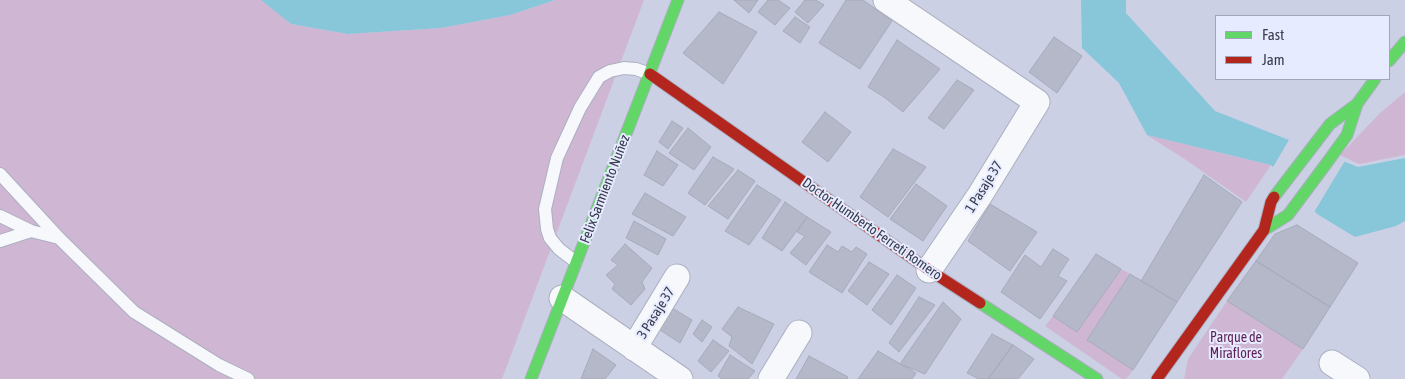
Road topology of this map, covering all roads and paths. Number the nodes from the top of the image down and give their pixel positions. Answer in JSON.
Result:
{"nodes":[{"id":1,"x":678,"y":0,"type":"edge"},
{"id":2,"x":886,"y":0,"type":"edge"},
{"id":3,"x":1405,"y":42,"type":"edge"},
{"id":4,"x":1390,"y":60,"type":"edge"},
{"id":5,"x":650,"y":74,"type":"junction"},
{"id":6,"x":1374,"y":80,"type":"edge"},
{"id":7,"x":1357,"y":104,"type":"junction"},
{"id":8,"x":0,"y":174,"type":"edge"},
{"id":9,"x":0,"y":216,"type":"edge"},
{"id":10,"x":1264,"y":230,"type":"junction"},
{"id":11,"x":31,"y":231,"type":"junction"},
{"id":12,"x":59,"y":238,"type":"junction"},
{"id":13,"x":0,"y":241,"type":"edge"},
{"id":14,"x":576,"y":262,"type":"junction"},
{"id":15,"x":929,"y":270,"type":"junction"},
{"id":16,"x":677,"y":277,"type":"dead end"},
{"id":17,"x":562,"y":298,"type":"junction"},
{"id":18,"x":798,"y":333,"type":"dead end"},
{"id":19,"x":634,"y":348,"type":"junction"},
{"id":20,"x":1176,"y":353,"type":"junction"},
{"id":21,"x":1332,"y":363,"type":"dead end"},
{"id":22,"x":1176,"y":370,"type":"dead end"},
{"id":23,"x":248,"y":379,"type":"edge"},
{"id":24,"x":531,"y":379,"type":"edge"},
{"id":25,"x":680,"y":379,"type":"edge"},
{"id":26,"x":771,"y":379,"type":"edge"},
{"id":27,"x":1098,"y":379,"type":"edge"},
{"id":28,"x":1157,"y":379,"type":"edge"},
{"id":29,"x":1357,"y":379,"type":"edge"}],
"edges":[{"from":1,"to":5,"type":"street","name":"Felix Sarmiento Nuñez"},
{"from":2,"to":15,"type":"street","name":"1 Pasaje 37"},
{"from":3,"to":4,"type":"street"},
{"from":5,"to":14,"type":"street","name":"Felix Sarmiento Nuñez"},
{"from":5,"to":14,"type":"lane"},
{"from":5,"to":15,"type":"street","name":"Doctor Humberto Ferreti Romero"},
{"from":6,"to":7,"type":"street"},
{"from":7,"to":10,"type":"street"},
{"from":7,"to":10,"type":"street"},
{"from":8,"to":12,"type":"lane"},
{"from":9,"to":11,"type":"lane"},
{"from":10,"to":20,"type":"street"},
{"from":11,"to":12,"type":"lane"},
{"from":11,"to":13,"type":"lane"},
{"from":12,"to":23,"type":"lane"},
{"from":14,"to":17,"type":"street","name":"Felix Sarmiento Nuñez"},
{"from":15,"to":27,"type":"street","name":"Doctor Humberto Ferreti Romero"},
{"from":16,"to":19,"type":"street","name":"3 Pasaje 37"},
{"from":17,"to":19,"type":"street"},
{"from":17,"to":24,"type":"street","name":"Felix Sarmiento Nuñez"},
{"from":18,"to":26,"type":"street"},
{"from":19,"to":25,"type":"street"},
{"from":20,"to":22,"type":"street"},
{"from":20,"to":28,"type":"street"},
{"from":21,"to":29,"type":"street"}]}
